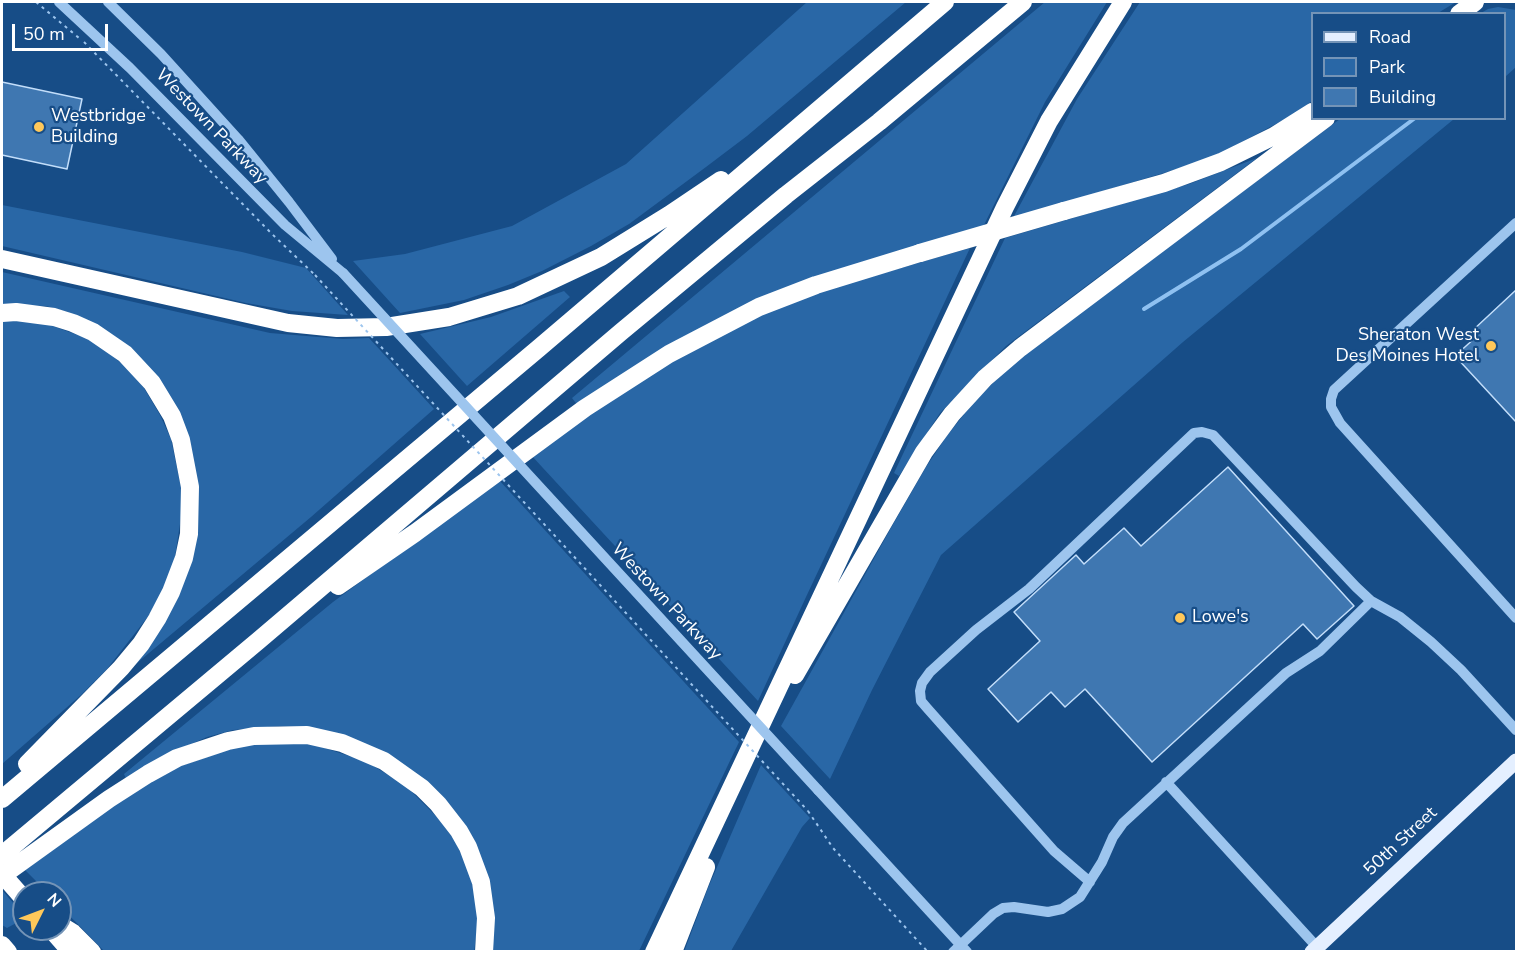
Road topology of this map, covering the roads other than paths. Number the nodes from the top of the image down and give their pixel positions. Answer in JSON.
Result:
{"nodes":[{"id":1,"x":59,"y":2,"type":"edge"},
{"id":2,"x":108,"y":2,"type":"edge"},
{"id":3,"x":945,"y":2,"type":"edge"},
{"id":4,"x":1023,"y":2,"type":"edge"},
{"id":5,"x":1123,"y":2,"type":"edge"},
{"id":6,"x":1475,"y":2,"type":"edge"},
{"id":7,"x":1462,"y":12,"type":"edge"},
{"id":8,"x":1311,"y":113,"type":"edge"},
{"id":9,"x":813,"y":115,"type":"junction"},
{"id":10,"x":1323,"y":120,"type":"edge"},
{"id":11,"x":1516,"y":223,"type":"edge"},
{"id":12,"x":2,"y":259,"type":"edge"},
{"id":13,"x":343,"y":273,"type":"junction"},
{"id":14,"x":2,"y":313,"type":"edge"},
{"id":15,"x":1371,"y":601,"type":"junction"},
{"id":16,"x":1516,"y":618,"type":"edge"},
{"id":17,"x":258,"y":641,"type":"junction"},
{"id":18,"x":1516,"y":730,"type":"edge"},
{"id":19,"x":744,"y":759,"type":"junction"},
{"id":20,"x":1516,"y":761,"type":"edge"},
{"id":21,"x":1166,"y":782,"type":"junction"},
{"id":22,"x":2,"y":791,"type":"edge"},
{"id":23,"x":2,"y":799,"type":"edge"},
{"id":24,"x":720,"y":810,"type":"junction"},
{"id":25,"x":2,"y":855,"type":"edge"},
{"id":26,"x":2,"y":875,"type":"edge"},
{"id":27,"x":1090,"y":882,"type":"junction"},
{"id":28,"x":72,"y":932,"type":"edge"},
{"id":29,"x":2,"y":945,"type":"edge"},
{"id":30,"x":960,"y":949,"type":"edge"},
{"id":31,"x":1314,"y":949,"type":"edge"},
{"id":32,"x":8,"y":951,"type":"edge"},
{"id":33,"x":92,"y":951,"type":"edge"},
{"id":34,"x":484,"y":951,"type":"edge"},
{"id":35,"x":654,"y":951,"type":"edge"},
{"id":36,"x":673,"y":951,"type":"edge"}],
"edges":[{"from":1,"to":13,"type":"street","name":"Westown Parkway"},
{"from":2,"to":13,"type":"street","name":"Westown Parkway"},
{"from":3,"to":9,"type":"highway"},
{"from":4,"to":17,"type":"highway"},
{"from":5,"to":19,"type":"highway"},
{"from":6,"to":7,"type":"highway"},
{"from":8,"to":17,"type":"highway","bridge":true},
{"from":9,"to":12,"type":"highway"},
{"from":9,"to":23,"type":"highway"},
{"from":10,"to":19,"type":"highway"},
{"from":11,"to":16,"type":"street"},
{"from":13,"to":30,"type":"street","name":"Westown Parkway","bridge":true},
{"from":14,"to":22,"type":"highway"},
{"from":15,"to":18,"type":"street"},
{"from":15,"to":21,"type":"street"},
{"from":15,"to":27,"type":"street"},
{"from":17,"to":25,"type":"highway"},
{"from":19,"to":24,"type":"highway"},
{"from":20,"to":31,"type":"main road","name":"50th Street"},
{"from":21,"to":27,"type":"street"},
{"from":21,"to":31,"type":"street"},
{"from":24,"to":35,"type":"highway"},
{"from":24,"to":36,"type":"highway"},
{"from":26,"to":34,"type":"highway"},
{"from":27,"to":30,"type":"street"},
{"from":28,"to":33,"type":"highway"},
{"from":29,"to":32,"type":"highway"}]}
